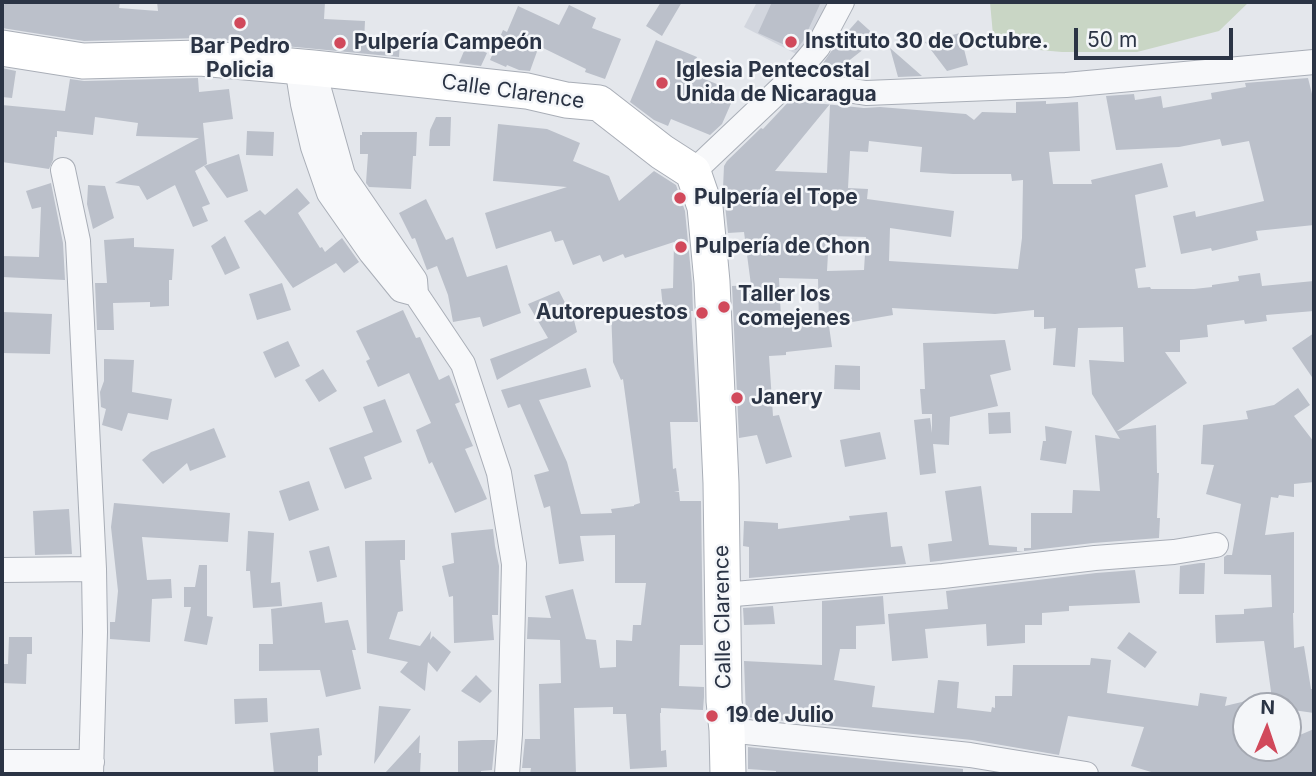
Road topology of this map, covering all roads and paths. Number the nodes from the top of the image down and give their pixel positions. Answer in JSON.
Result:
{"nodes":[{"id":1,"x":842,"y":2,"type":"edge"},
{"id":2,"x":2,"y":48,"type":"edge"},
{"id":3,"x":1314,"y":62,"type":"edge"},
{"id":4,"x":305,"y":68,"type":"junction"},
{"id":5,"x":789,"y":81,"type":"junction"},
{"id":6,"x":63,"y":170,"type":"dead end"},
{"id":7,"x":693,"y":172,"type":"junction"},
{"id":8,"x":1216,"y":545,"type":"dead end"},
{"id":9,"x":94,"y":569,"type":"junction"},
{"id":10,"x":2,"y":570,"type":"edge"},
{"id":11,"x":723,"y":595,"type":"junction"},
{"id":12,"x":727,"y":730,"type":"junction"},
{"id":13,"x":2,"y":762,"type":"edge"},
{"id":14,"x":91,"y":768,"type":"edge"},
{"id":15,"x":507,"y":774,"type":"edge"},
{"id":16,"x":727,"y":774,"type":"edge"},
{"id":17,"x":1086,"y":774,"type":"edge"}],
"edges":[{"from":1,"to":5,"type":"street"},
{"from":2,"to":4,"type":"street","name":"Calle Clarence"},
{"from":3,"to":5,"type":"street"},
{"from":4,"to":7,"type":"street","name":"Calle Clarence"},
{"from":4,"to":15,"type":"street"},
{"from":5,"to":7,"type":"street"},
{"from":6,"to":9,"type":"street"},
{"from":7,"to":11,"type":"street","name":"Calle Clarence"},
{"from":8,"to":11,"type":"street"},
{"from":9,"to":10,"type":"street"},
{"from":9,"to":14,"type":"street"},
{"from":11,"to":12,"type":"street","name":"Calle Clarence"},
{"from":12,"to":16,"type":"street","name":"Calle Clarence"},
{"from":12,"to":17,"type":"street"},
{"from":13,"to":14,"type":"street"}]}
